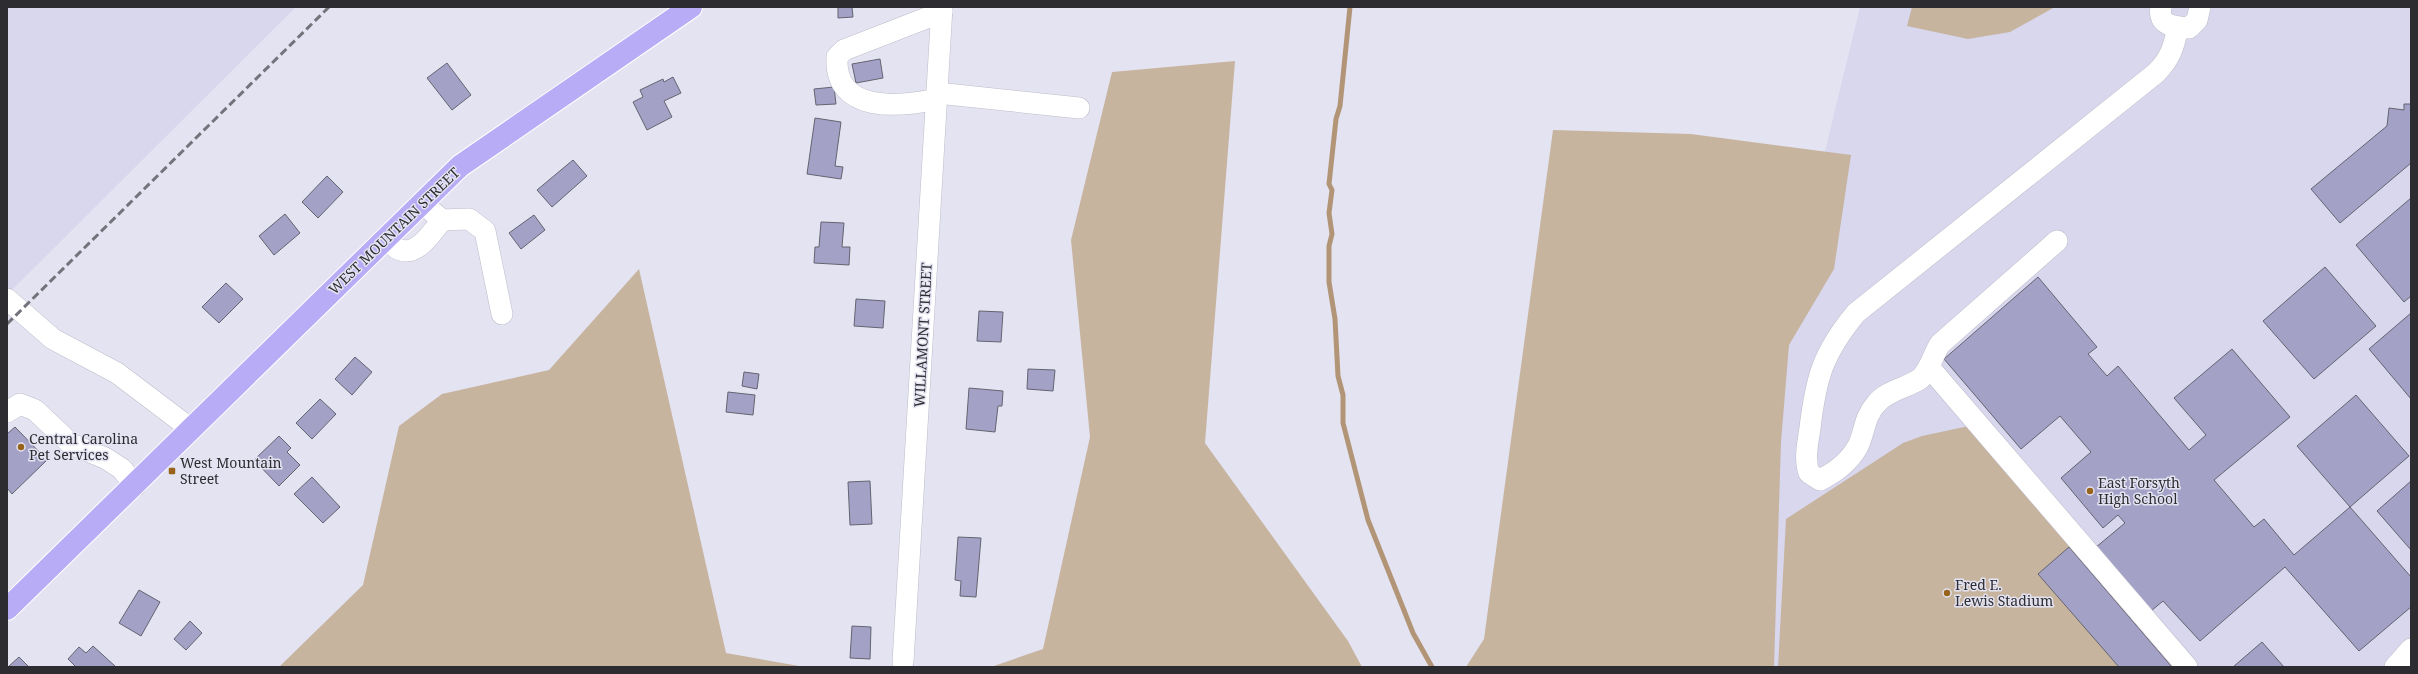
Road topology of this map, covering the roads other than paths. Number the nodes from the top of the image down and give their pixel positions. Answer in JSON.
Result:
{"nodes":[{"id":1,"x":691,"y":7,"type":"edge"},
{"id":2,"x":2161,"y":7,"type":"edge"},
{"id":3,"x":2200,"y":7,"type":"edge"},
{"id":4,"x":942,"y":10,"type":"edge"},
{"id":5,"x":2178,"y":27,"type":"junction"},
{"id":6,"x":937,"y":96,"type":"junction"},
{"id":7,"x":1079,"y":108,"type":"dead end"},
{"id":8,"x":422,"y":203,"type":"junction"},
{"id":9,"x":442,"y":220,"type":"junction"},
{"id":10,"x":386,"y":238,"type":"junction"},
{"id":11,"x":2057,"y":241,"type":"dead end"},
{"id":12,"x":7,"y":299,"type":"edge"},
{"id":13,"x":502,"y":314,"type":"dead end"},
{"id":14,"x":1929,"y":367,"type":"junction"},
{"id":15,"x":7,"y":412,"type":"edge"},
{"id":16,"x":191,"y":429,"type":"junction"},
{"id":17,"x":135,"y":486,"type":"junction"},
{"id":18,"x":7,"y":609,"type":"edge"},
{"id":19,"x":2411,"y":649,"type":"edge"},
{"id":20,"x":903,"y":662,"type":"dead end"},
{"id":21,"x":2187,"y":667,"type":"edge"},
{"id":22,"x":2395,"y":667,"type":"edge"}],
"edges":[{"from":1,"to":8,"type":"main road","name":"WEST MOUNTAIN STREET"},
{"from":2,"to":5,"type":"street"},
{"from":3,"to":5,"type":"street"},
{"from":4,"to":6,"type":"street","name":"WILLAMONT STREET"},
{"from":4,"to":6,"type":"street"},
{"from":5,"to":14,"type":"street"},
{"from":6,"to":7,"type":"street"},
{"from":6,"to":20,"type":"street","name":"WILLAMONT STREET"},
{"from":8,"to":9,"type":"street"},
{"from":8,"to":10,"type":"main road","name":"WEST MOUNTAIN STREET"},
{"from":9,"to":10,"type":"street"},
{"from":9,"to":13,"type":"street"},
{"from":10,"to":16,"type":"main road","name":"WEST MOUNTAIN STREET"},
{"from":11,"to":14,"type":"street"},
{"from":12,"to":16,"type":"street"},
{"from":14,"to":21,"type":"street"},
{"from":15,"to":17,"type":"street"},
{"from":16,"to":17,"type":"main road","name":"WEST MOUNTAIN STREET"},
{"from":17,"to":18,"type":"main road","name":"WEST MOUNTAIN STREET"},
{"from":19,"to":22,"type":"street"}]}
